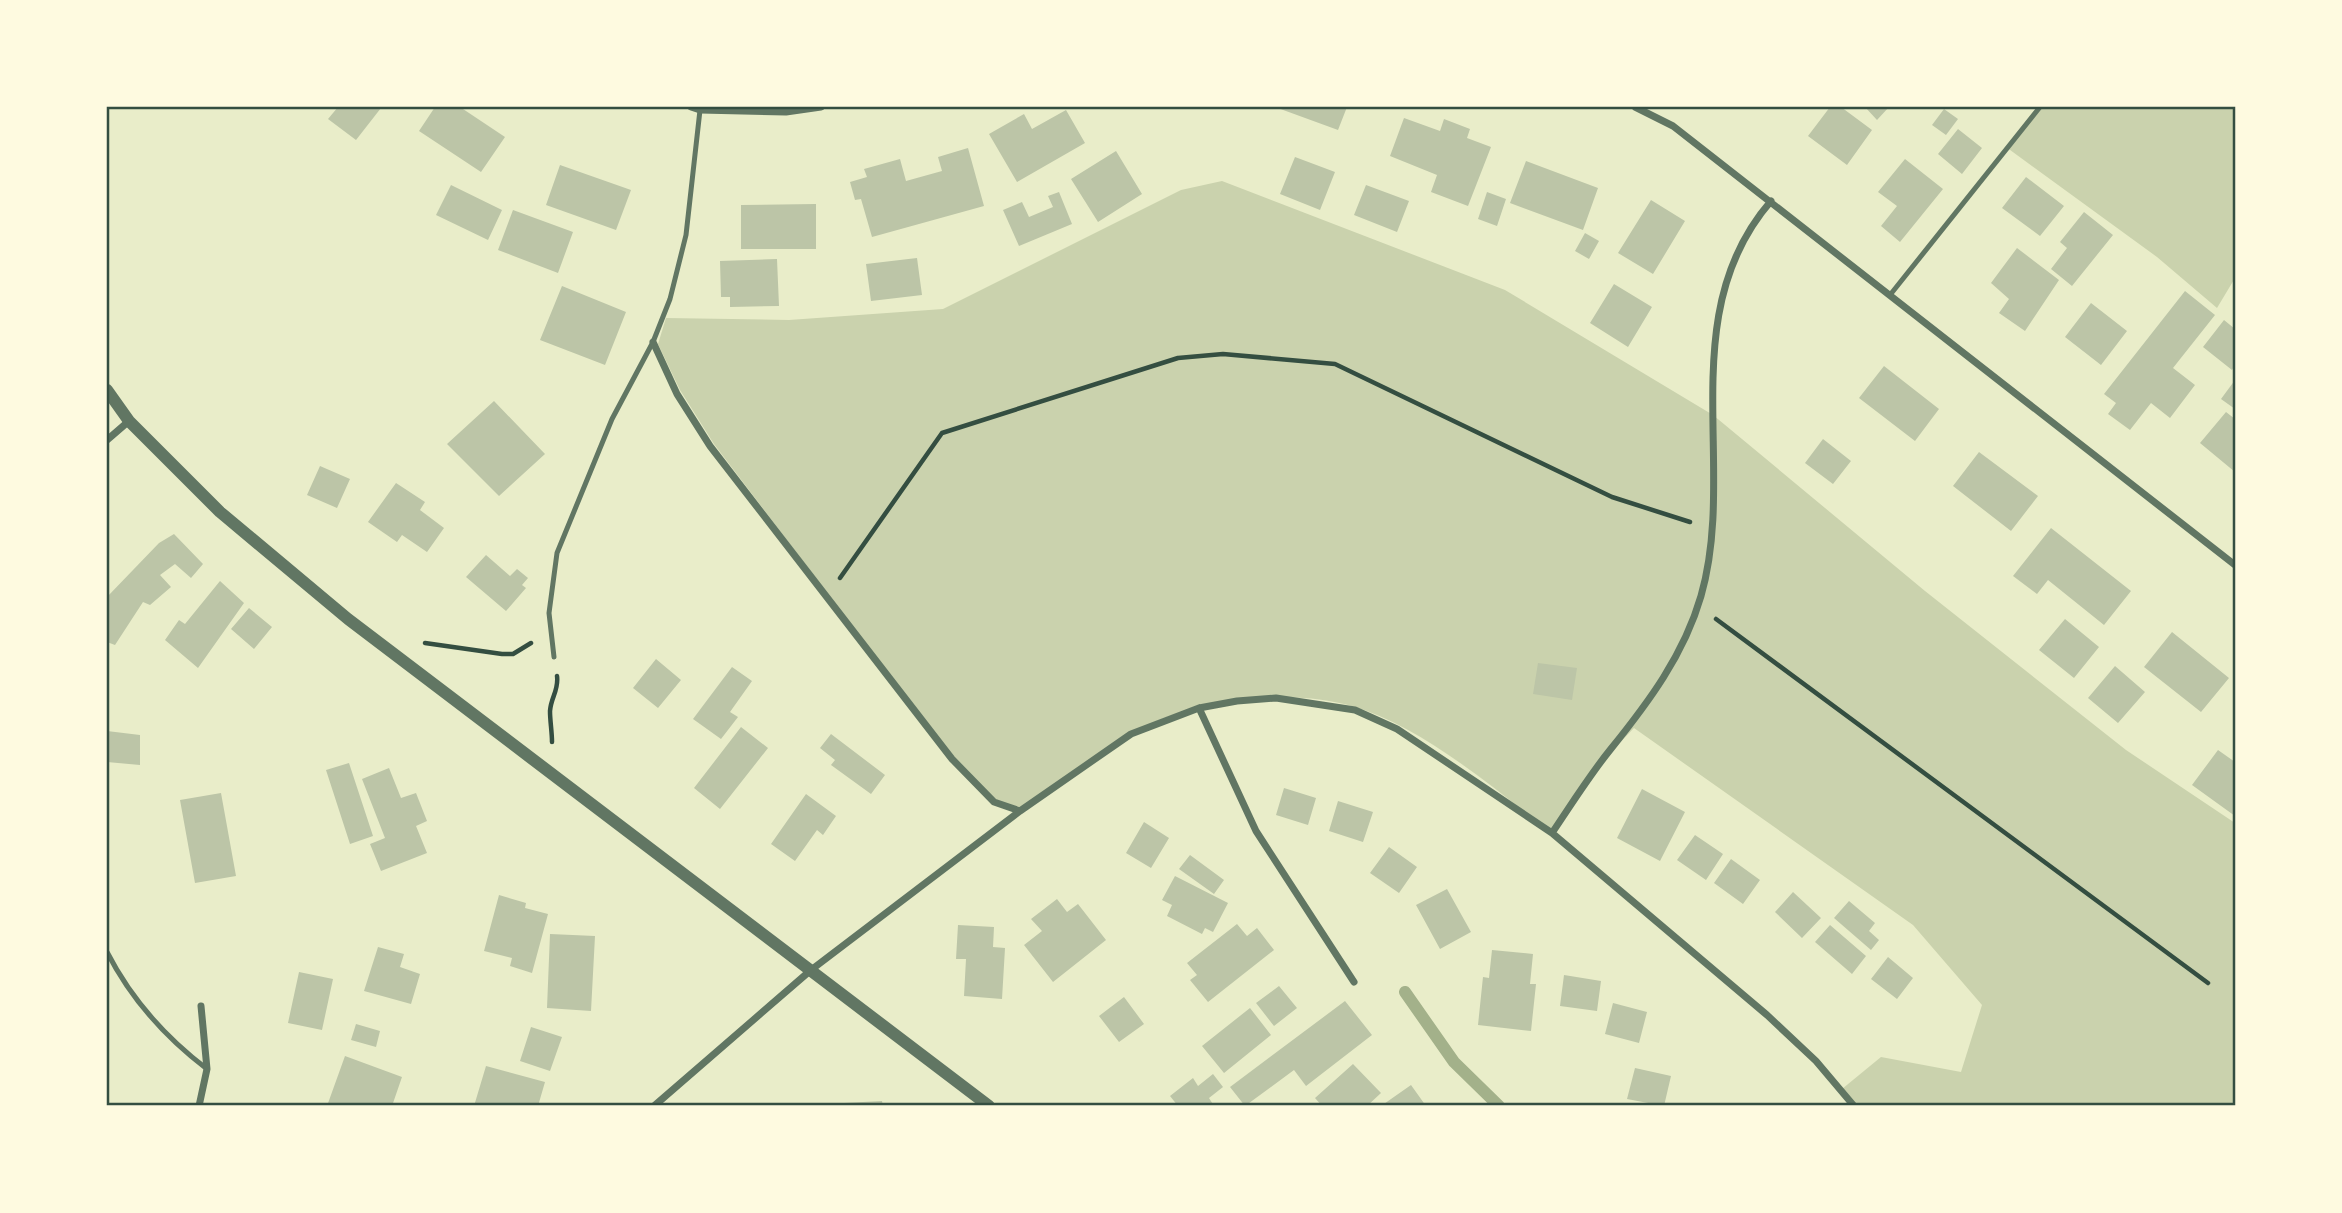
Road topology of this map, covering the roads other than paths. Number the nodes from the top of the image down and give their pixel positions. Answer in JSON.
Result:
{"nodes":[{"id":1,"x":691,"y":107,"type":"edge"},
{"id":2,"x":821,"y":107,"type":"edge"},
{"id":3,"x":1635,"y":107,"type":"edge"},
{"id":4,"x":2040,"y":107,"type":"edge"},
{"id":5,"x":700,"y":110,"type":"junction"},
{"id":6,"x":1771,"y":201,"type":"junction"},
{"id":7,"x":1890,"y":295,"type":"junction"},
{"id":8,"x":653,"y":342,"type":"junction"},
{"id":9,"x":107,"y":390,"type":"edge"},
{"id":10,"x":129,"y":421,"type":"junction"},
{"id":11,"x":107,"y":440,"type":"edge"},
{"id":12,"x":2235,"y":565,"type":"edge"},
{"id":13,"x":554,"y":657,"type":"road end"},
{"id":14,"x":1199,"y":708,"type":"junction"},
{"id":15,"x":1020,"y":811,"type":"junction"},
{"id":16,"x":1552,"y":833,"type":"junction"},
{"id":17,"x":107,"y":952,"type":"edge"},
{"id":18,"x":811,"y":970,"type":"junction"},
{"id":19,"x":1354,"y":982,"type":"dead end"},
{"id":20,"x":201,"y":1006,"type":"dead end"},
{"id":21,"x":207,"y":1069,"type":"junction"},
{"id":22,"x":199,"y":1106,"type":"edge"},
{"id":23,"x":654,"y":1106,"type":"edge"},
{"id":24,"x":989,"y":1106,"type":"edge"},
{"id":25,"x":1854,"y":1106,"type":"edge"}],
"edges":[{"from":1,"to":5,"type":"street"},
{"from":2,"to":5,"type":"street"},
{"from":3,"to":6,"type":"street"},
{"from":4,"to":7,"type":"lane"},
{"from":5,"to":8,"type":"lane"},
{"from":6,"to":7,"type":"street"},
{"from":6,"to":16,"type":"street"},
{"from":7,"to":12,"type":"street"},
{"from":8,"to":13,"type":"lane"},
{"from":8,"to":15,"type":"street"},
{"from":9,"to":10,"type":"street"},
{"from":10,"to":11,"type":"street"},
{"from":10,"to":18,"type":"street"},
{"from":14,"to":15,"type":"street"},
{"from":14,"to":16,"type":"street"},
{"from":14,"to":19,"type":"street"},
{"from":15,"to":18,"type":"street"},
{"from":16,"to":25,"type":"street"},
{"from":17,"to":21,"type":"lane"},
{"from":18,"to":23,"type":"street"},
{"from":18,"to":24,"type":"street"},
{"from":20,"to":21,"type":"street"},
{"from":21,"to":22,"type":"street"}]}
